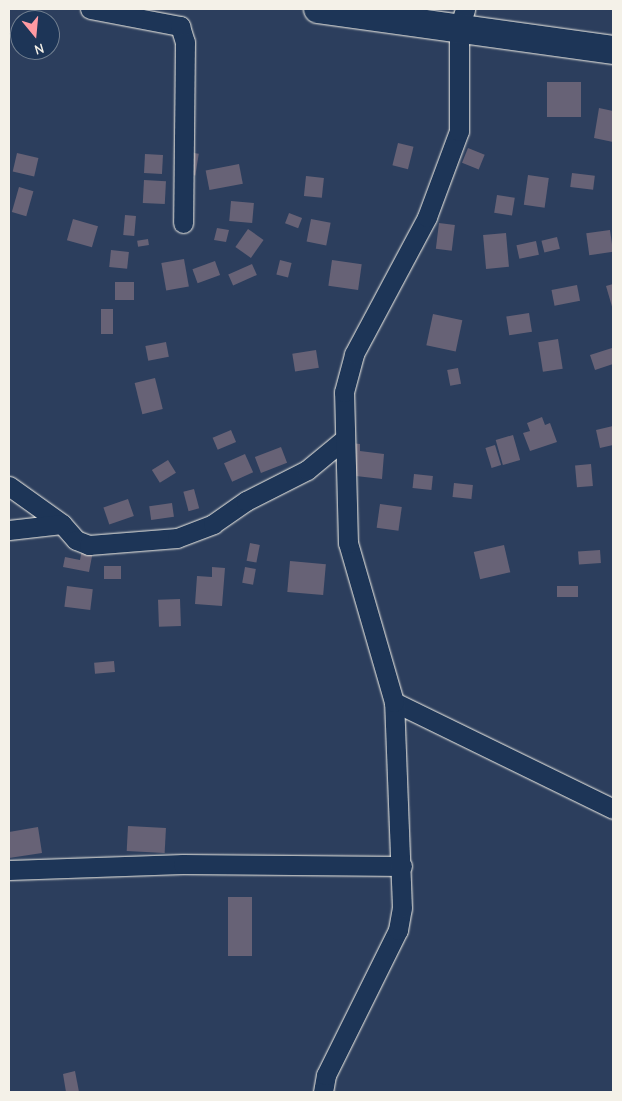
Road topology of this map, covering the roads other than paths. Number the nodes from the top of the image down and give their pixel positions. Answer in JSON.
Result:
{"nodes":[{"id":1,"x":90,"y":9,"type":"edge"},
{"id":2,"x":318,"y":9,"type":"edge"},
{"id":3,"x":462,"y":18,"type":"edge"},
{"id":4,"x":613,"y":50,"type":"edge"},
{"id":5,"x":183,"y":224,"type":"dead end"},
{"id":6,"x":342,"y":441,"type":"junction"},
{"id":7,"x":9,"y":486,"type":"edge"},
{"id":8,"x":62,"y":524,"type":"junction"},
{"id":9,"x":9,"y":530,"type":"edge"},
{"id":10,"x":394,"y":702,"type":"junction"},
{"id":11,"x":422,"y":717,"type":"junction"},
{"id":12,"x":394,"y":739,"type":"junction"},
{"id":13,"x":613,"y":809,"type":"edge"},
{"id":14,"x":402,"y":866,"type":"junction"},
{"id":15,"x":9,"y":870,"type":"edge"},
{"id":16,"x":323,"y":1092,"type":"edge"}],
"edges":[{"from":1,"to":5,"type":"street"},
{"from":2,"to":3,"type":"main road"},
{"from":3,"to":4,"type":"main road"},
{"from":3,"to":6,"type":"street"},
{"from":6,"to":8,"type":"street"},
{"from":6,"to":10,"type":"street"},
{"from":7,"to":8,"type":"street"},
{"from":8,"to":9,"type":"street"},
{"from":10,"to":11,"type":"street"},
{"from":10,"to":12,"type":"street"},
{"from":11,"to":12,"type":"street"},
{"from":11,"to":13,"type":"street"},
{"from":12,"to":14,"type":"street"},
{"from":14,"to":15,"type":"street"},
{"from":14,"to":16,"type":"street"}]}
